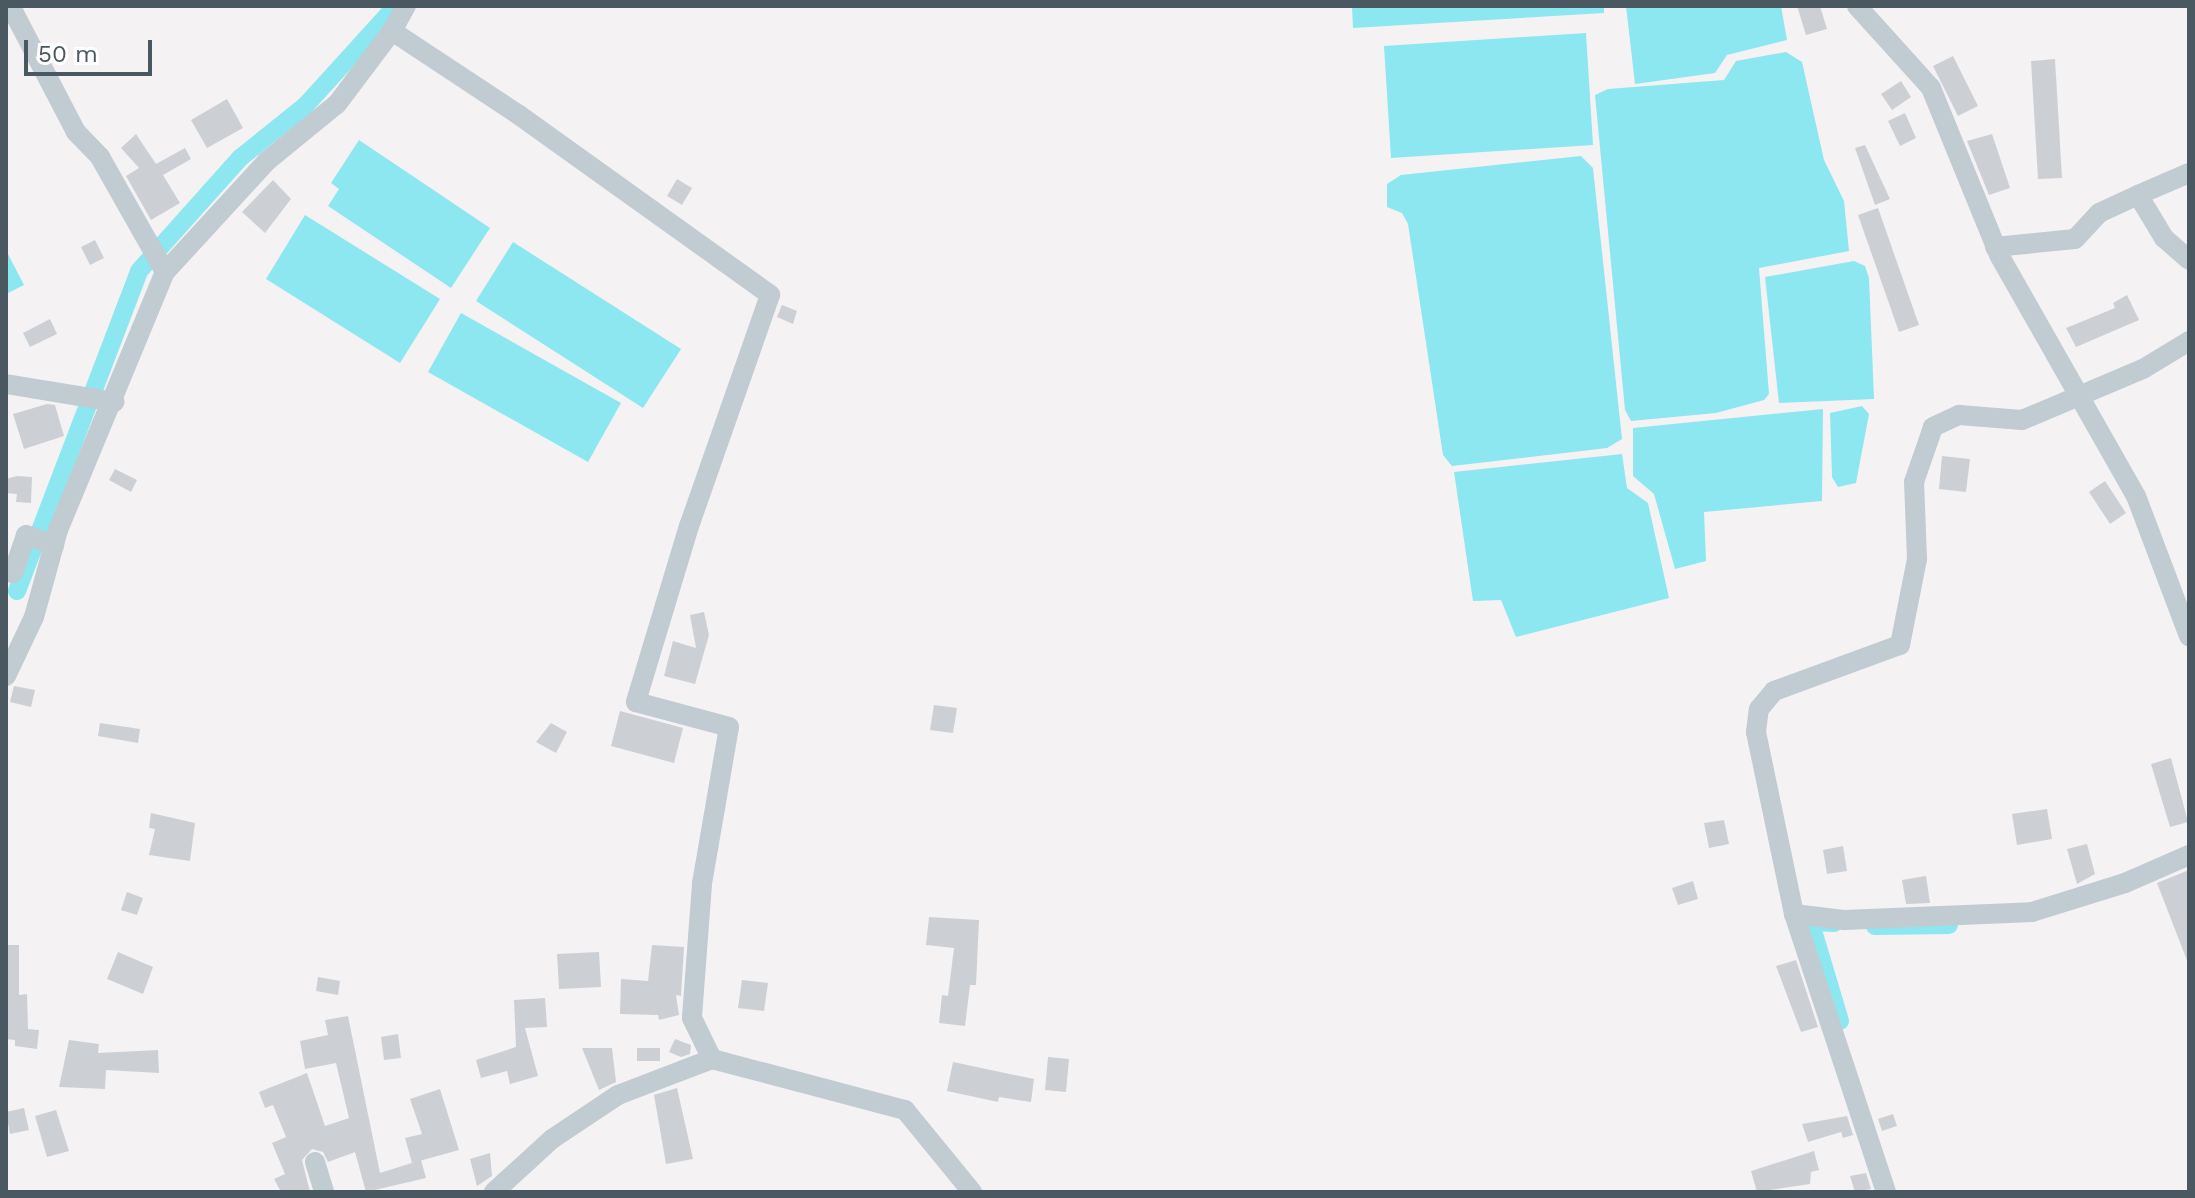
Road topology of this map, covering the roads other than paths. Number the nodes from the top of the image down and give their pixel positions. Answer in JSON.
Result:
{"nodes":[{"id":1,"x":406,"y":6,"type":"edge"},
{"id":2,"x":1857,"y":6,"type":"edge"},
{"id":3,"x":6,"y":14,"type":"edge"},
{"id":4,"x":392,"y":31,"type":"junction"},
{"id":5,"x":2189,"y":173,"type":"edge"},
{"id":6,"x":2138,"y":195,"type":"junction"},
{"id":7,"x":1995,"y":247,"type":"junction"},
{"id":8,"x":2189,"y":260,"type":"edge"},
{"id":9,"x":165,"y":272,"type":"junction"},
{"id":10,"x":2189,"y":341,"type":"edge"},
{"id":11,"x":6,"y":384,"type":"edge"},
{"id":12,"x":2078,"y":395,"type":"junction"},
{"id":13,"x":115,"y":402,"type":"junction"},
{"id":14,"x":54,"y":545,"type":"junction"},
{"id":15,"x":6,"y":571,"type":"edge"},
{"id":16,"x":2189,"y":636,"type":"edge"},
{"id":17,"x":6,"y":676,"type":"edge"},
{"id":18,"x":2189,"y":855,"type":"edge"},
{"id":19,"x":1794,"y":914,"type":"junction"},
{"id":20,"x":712,"y":1059,"type":"junction"},
{"id":21,"x":315,"y":1162,"type":"dead end"},
{"id":22,"x":324,"y":1192,"type":"edge"},
{"id":23,"x":494,"y":1192,"type":"edge"},
{"id":24,"x":972,"y":1192,"type":"edge"},
{"id":25,"x":1886,"y":1192,"type":"edge"}],
"edges":[{"from":1,"to":4,"type":"street"},
{"from":2,"to":7,"type":"street"},
{"from":3,"to":9,"type":"street"},
{"from":4,"to":9,"type":"street"},
{"from":4,"to":20,"type":"street"},
{"from":5,"to":6,"type":"street"},
{"from":6,"to":7,"type":"street"},
{"from":6,"to":8,"type":"street"},
{"from":7,"to":12,"type":"street"},
{"from":9,"to":13,"type":"street"},
{"from":10,"to":12,"type":"street"},
{"from":11,"to":13,"type":"street"},
{"from":12,"to":16,"type":"street"},
{"from":12,"to":19,"type":"street"},
{"from":13,"to":14,"type":"street"},
{"from":14,"to":15,"type":"street"},
{"from":14,"to":17,"type":"street"},
{"from":18,"to":19,"type":"street"},
{"from":19,"to":25,"type":"street"},
{"from":20,"to":23,"type":"street"},
{"from":20,"to":24,"type":"street"},
{"from":21,"to":22,"type":"street"}]}
